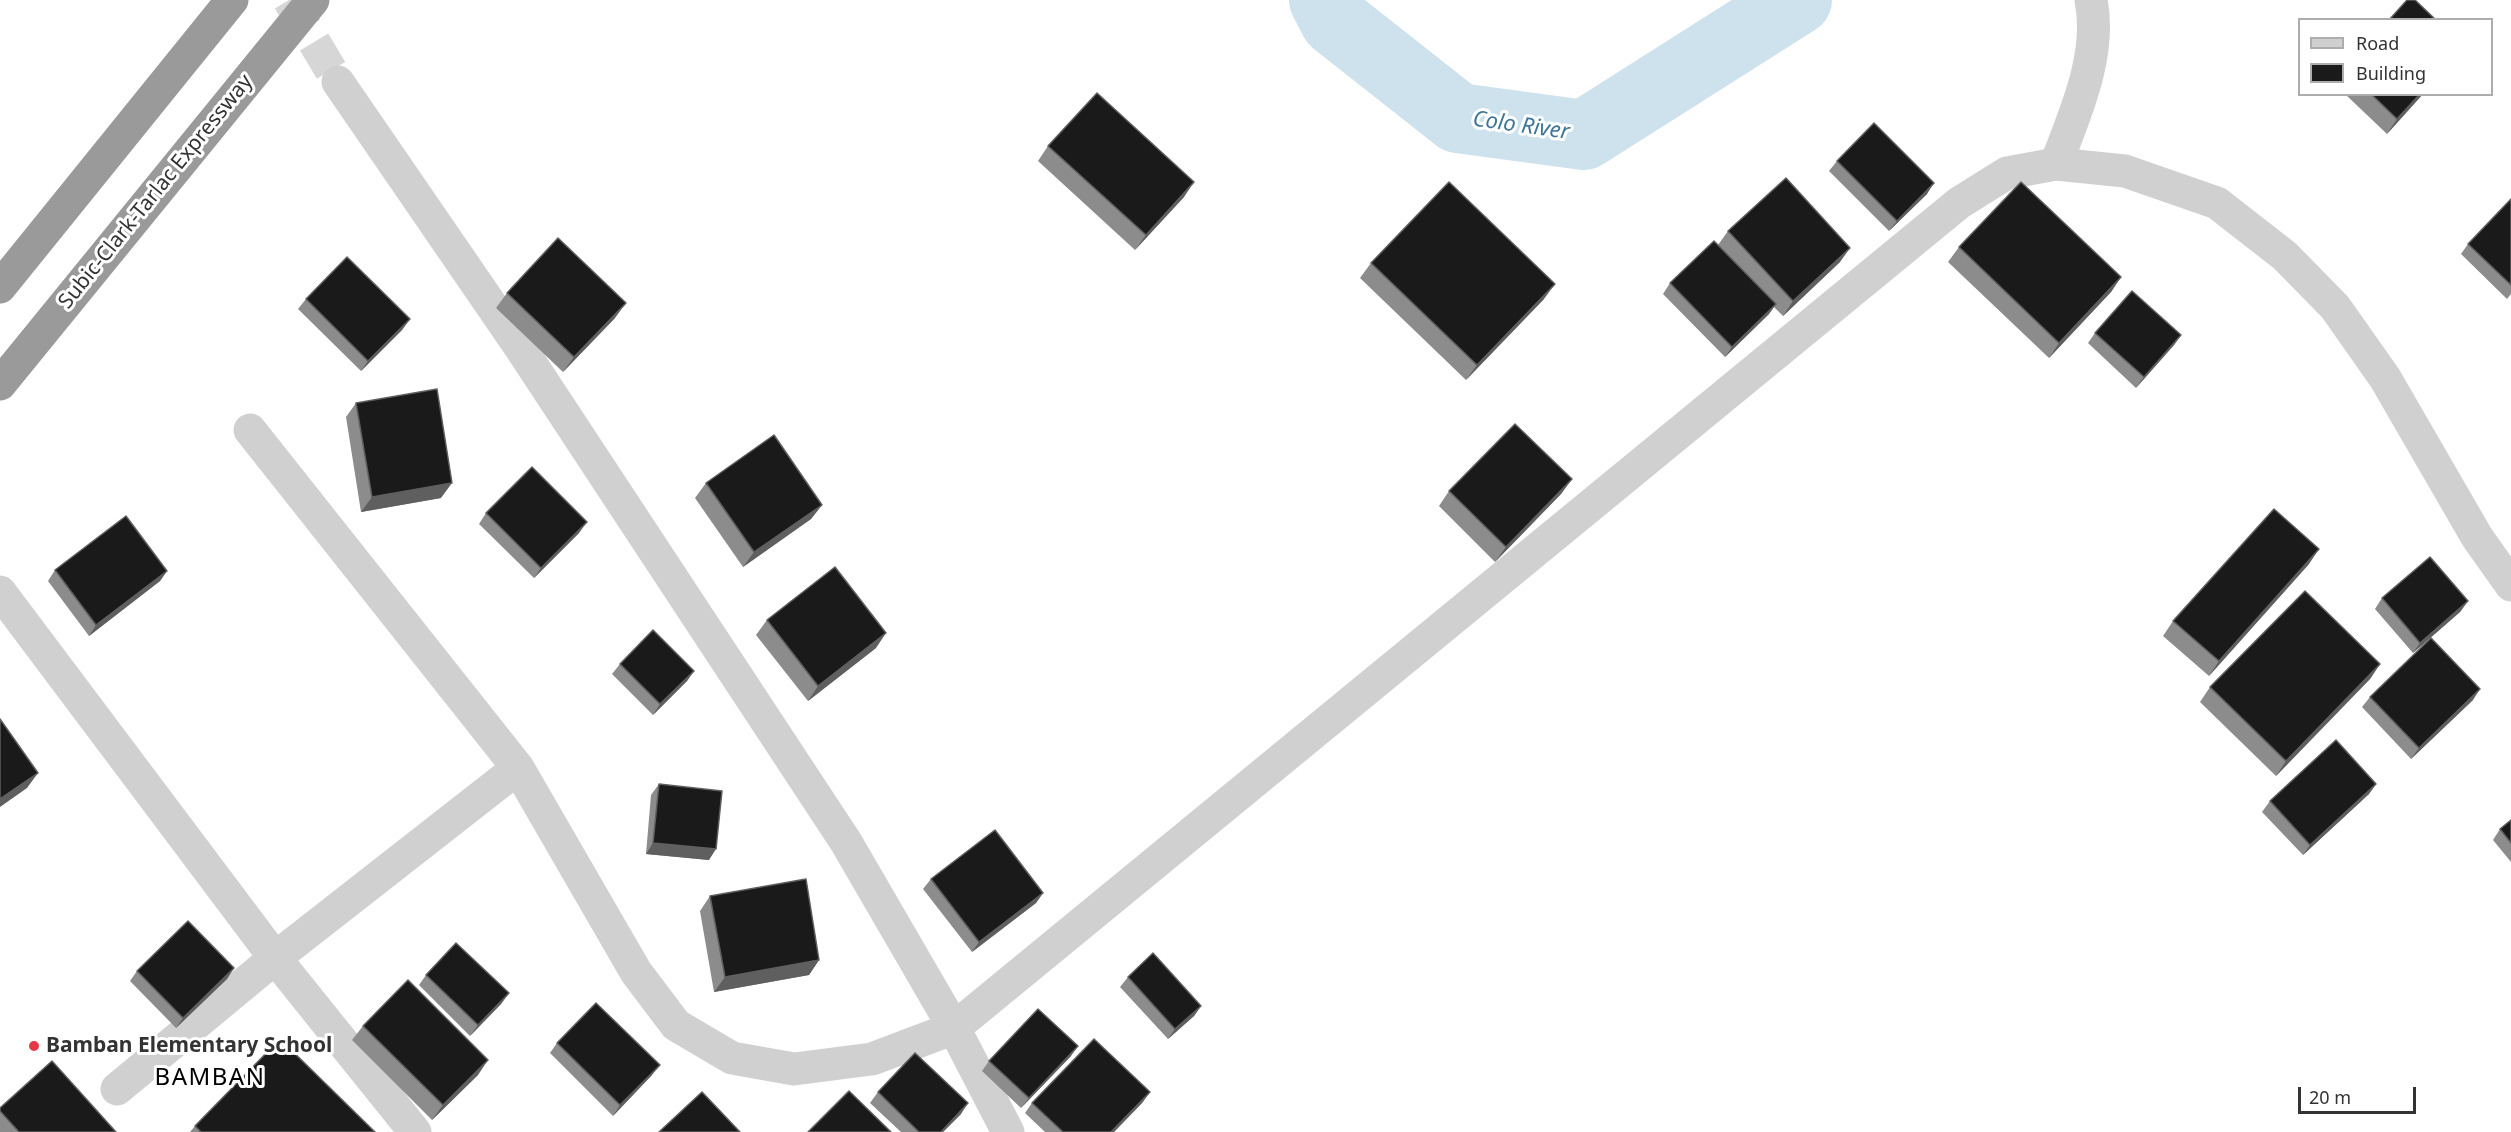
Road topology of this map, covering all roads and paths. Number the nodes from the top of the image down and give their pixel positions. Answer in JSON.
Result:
{"nodes":[{"id":1,"x":232,"y":0,"type":"edge"},
{"id":2,"x":313,"y":0,"type":"edge"},
{"id":3,"x":2091,"y":0,"type":"edge"},
{"id":4,"x":338,"y":82,"type":"tunnel mouth"},
{"id":5,"x":2056,"y":164,"type":"junction"},
{"id":6,"x":0,"y":287,"type":"edge"},
{"id":7,"x":0,"y":384,"type":"edge"},
{"id":8,"x":250,"y":430,"type":"dead end"},
{"id":9,"x":2511,"y":585,"type":"edge"},
{"id":10,"x":0,"y":592,"type":"edge"},
{"id":11,"x":518,"y":768,"type":"junction"},
{"id":12,"x":275,"y":957,"type":"junction"},
{"id":13,"x":954,"y":1028,"type":"junction"},
{"id":14,"x":117,"y":1089,"type":"dead end"},
{"id":15,"x":415,"y":1132,"type":"edge"},
{"id":16,"x":1008,"y":1132,"type":"edge"}],
"edges":[{"from":1,"to":6,"type":"highway"},
{"from":2,"to":7,"type":"highway","name":"Subic-Clark-Tarlac Expressway"},
{"from":3,"to":5,"type":"street"},
{"from":4,"to":13,"type":"street"},
{"from":5,"to":9,"type":"street"},
{"from":5,"to":13,"type":"street"},
{"from":8,"to":11,"type":"street"},
{"from":10,"to":12,"type":"street"},
{"from":11,"to":12,"type":"street"},
{"from":11,"to":13,"type":"street"},
{"from":12,"to":14,"type":"street"},
{"from":12,"to":15,"type":"street"},
{"from":13,"to":16,"type":"street"}]}
